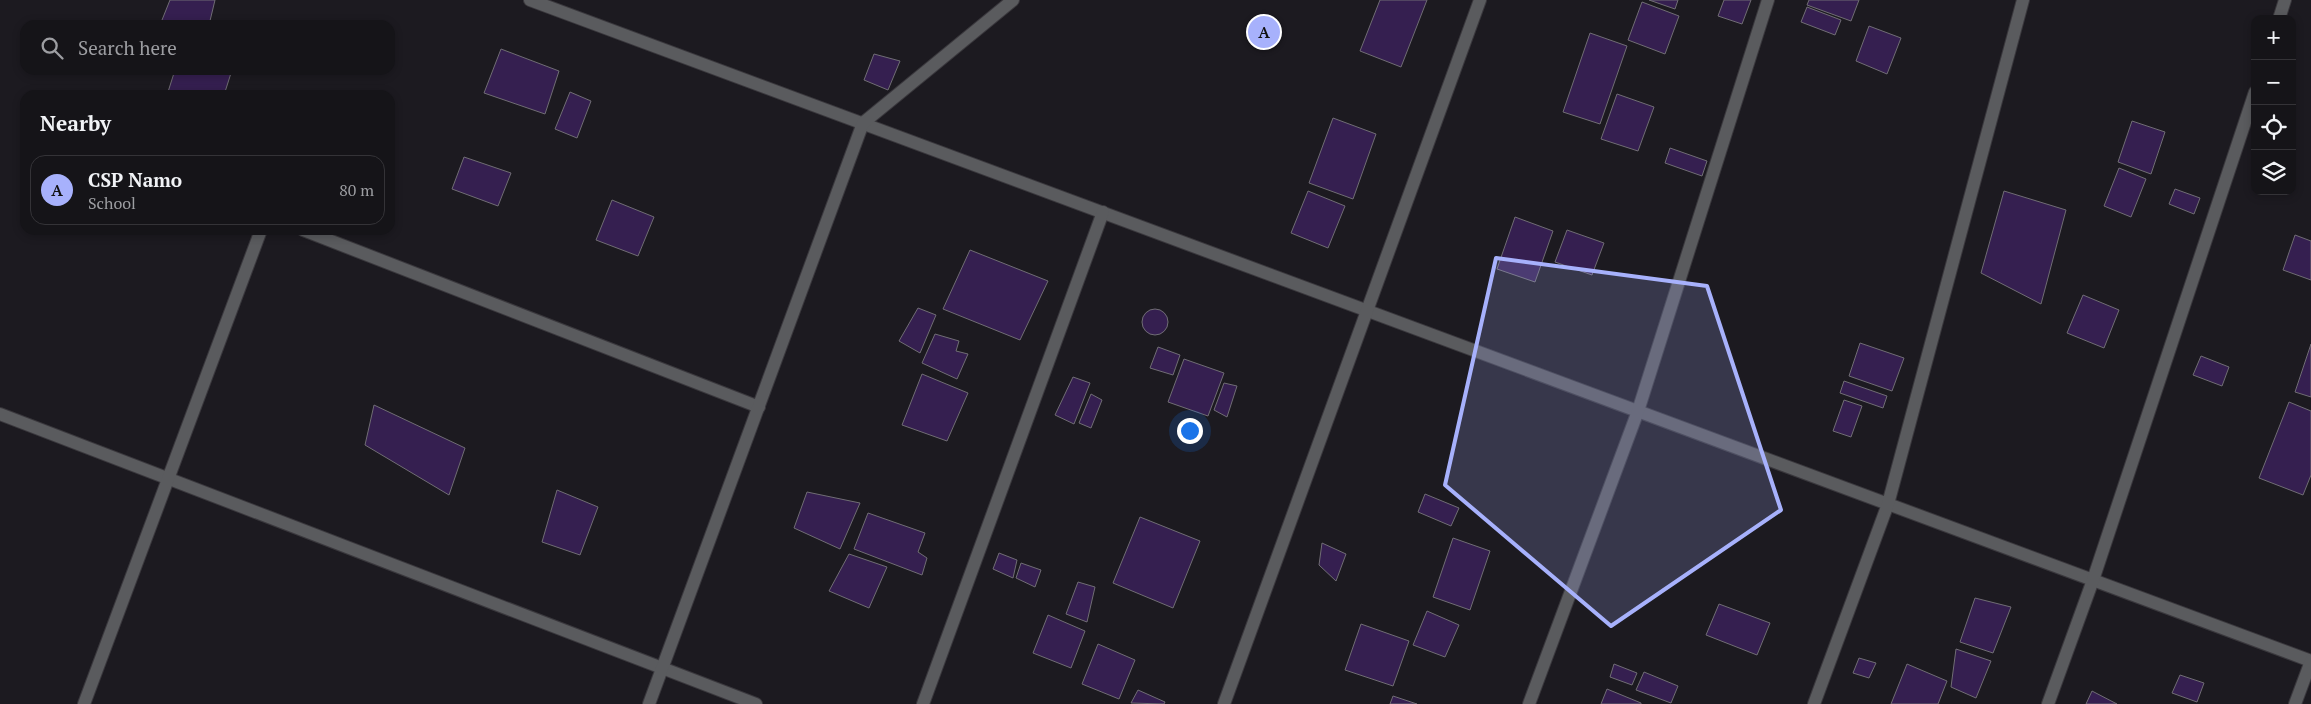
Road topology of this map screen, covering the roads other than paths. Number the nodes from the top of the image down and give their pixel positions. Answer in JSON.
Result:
{"nodes":[{"id":1,"x":530,"y":0,"type":"edge"},
{"id":2,"x":1013,"y":0,"type":"edge"},
{"id":3,"x":1480,"y":0,"type":"edge"},
{"id":4,"x":1768,"y":0,"type":"edge"},
{"id":5,"x":2023,"y":0,"type":"edge"},
{"id":6,"x":2285,"y":0,"type":"edge"},
{"id":7,"x":2280,"y":15,"type":"edge"},
{"id":8,"x":2251,"y":104,"type":"edge"},
{"id":9,"x":863,"y":123,"type":"junction"},
{"id":10,"x":1103,"y":212,"type":"junction"},
{"id":11,"x":259,"y":235,"type":"edge"},
{"id":12,"x":316,"y":235,"type":"edge"},
{"id":13,"x":1367,"y":310,"type":"junction"},
{"id":14,"x":759,"y":407,"type":"junction"},
{"id":15,"x":1638,"y":411,"type":"junction"},
{"id":16,"x":0,"y":414,"type":"edge"},
{"id":17,"x":168,"y":478,"type":"junction"},
{"id":18,"x":1888,"y":504,"type":"junction"},
{"id":19,"x":2093,"y":580,"type":"junction"},
{"id":20,"x":2311,"y":661,"type":"edge"},
{"id":21,"x":662,"y":668,"type":"junction"},
{"id":22,"x":84,"y":704,"type":"edge"},
{"id":23,"x":649,"y":704,"type":"edge"},
{"id":24,"x":756,"y":704,"type":"edge"},
{"id":25,"x":923,"y":704,"type":"edge"},
{"id":26,"x":1224,"y":704,"type":"edge"},
{"id":27,"x":1529,"y":704,"type":"edge"},
{"id":28,"x":1814,"y":704,"type":"edge"},
{"id":29,"x":2048,"y":704,"type":"edge"},
{"id":30,"x":2295,"y":704,"type":"edge"}],
"edges":[{"from":1,"to":9,"type":"street"},
{"from":2,"to":9,"type":"street"},
{"from":3,"to":13,"type":"street"},
{"from":4,"to":15,"type":"street"},
{"from":5,"to":18,"type":"street"},
{"from":6,"to":7,"type":"street"},
{"from":8,"to":19,"type":"street"},
{"from":9,"to":10,"type":"street"},
{"from":9,"to":14,"type":"street"},
{"from":10,"to":13,"type":"street"},
{"from":10,"to":25,"type":"street"},
{"from":11,"to":17,"type":"street"},
{"from":12,"to":14,"type":"street"},
{"from":13,"to":15,"type":"street"},
{"from":13,"to":26,"type":"street"},
{"from":14,"to":21,"type":"street"},
{"from":15,"to":18,"type":"street"},
{"from":15,"to":27,"type":"street"},
{"from":16,"to":17,"type":"street"},
{"from":17,"to":21,"type":"street"},
{"from":17,"to":22,"type":"street"},
{"from":18,"to":19,"type":"street"},
{"from":18,"to":28,"type":"street"},
{"from":19,"to":20,"type":"street"},
{"from":19,"to":29,"type":"street"},
{"from":20,"to":30,"type":"street"},
{"from":21,"to":23,"type":"street"},
{"from":21,"to":24,"type":"street"}]}
